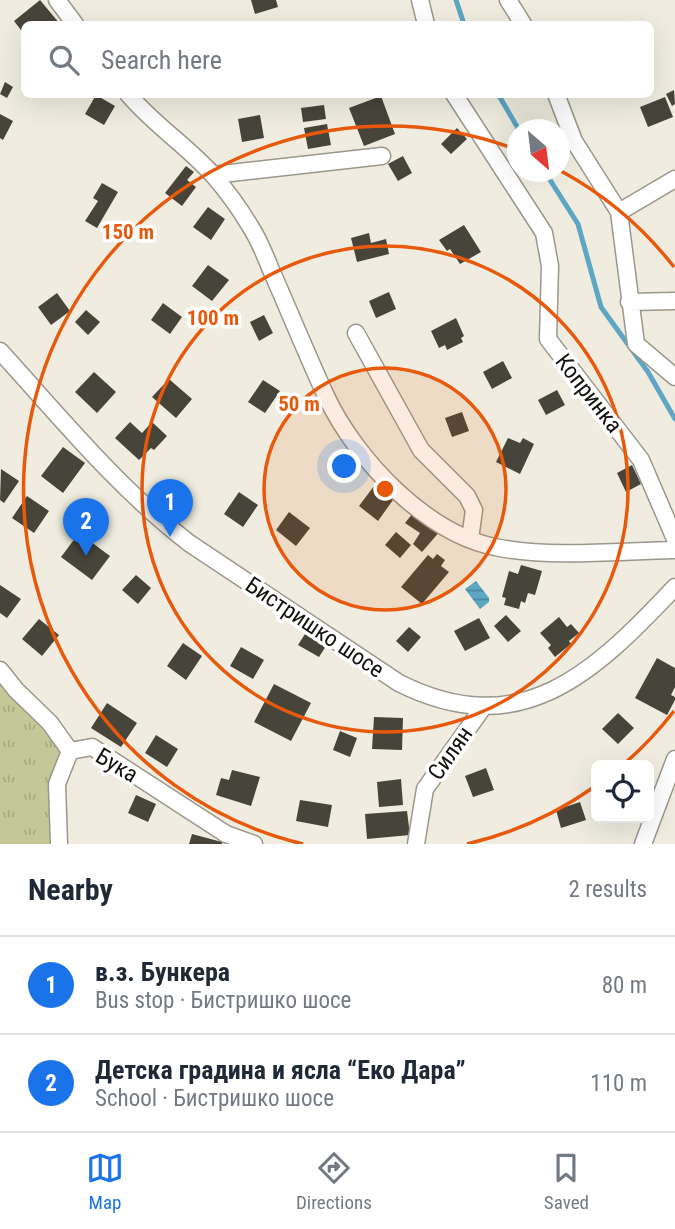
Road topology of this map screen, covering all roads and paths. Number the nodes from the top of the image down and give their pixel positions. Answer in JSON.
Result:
{"nodes":[{"id":1,"x":57,"y":0,"type":"edge"},
{"id":2,"x":420,"y":0,"type":"edge"},
{"id":3,"x":508,"y":0,"type":"edge"},
{"id":4,"x":73,"y":21,"type":"edge"},
{"id":5,"x":425,"y":21,"type":"edge"},
{"id":6,"x":521,"y":21,"type":"edge"},
{"id":7,"x":132,"y":98,"type":"edge"},
{"id":8,"x":457,"y":98,"type":"edge"},
{"id":9,"x":558,"y":98,"type":"edge"},
{"id":10,"x":382,"y":156,"type":"dead end"},
{"id":11,"x":213,"y":175,"type":"junction"},
{"id":12,"x":675,"y":179,"type":"edge"},
{"id":13,"x":619,"y":212,"type":"junction"},
{"id":14,"x":675,"y":301,"type":"edge"},
{"id":15,"x":629,"y":302,"type":"junction"},
{"id":16,"x":356,"y":333,"type":"dead end"},
{"id":17,"x":0,"y":351,"type":"edge"},
{"id":18,"x":675,"y":377,"type":"edge"},
{"id":19,"x":470,"y":538,"type":"junction"},
{"id":20,"x":675,"y":539,"type":"edge"},
{"id":21,"x":675,"y":550,"type":"edge"},
{"id":22,"x":675,"y":587,"type":"edge"},
{"id":23,"x":0,"y":670,"type":"edge"},
{"id":24,"x":484,"y":706,"type":"junction"},
{"id":25,"x":70,"y":751,"type":"junction"},
{"id":26,"x":675,"y":759,"type":"edge"},
{"id":27,"x":59,"y":844,"type":"edge"},
{"id":28,"x":254,"y":844,"type":"edge"},
{"id":29,"x":412,"y":844,"type":"edge"},
{"id":30,"x":643,"y":844,"type":"edge"}],
"edges":[{"from":1,"to":4,"type":"street"},
{"from":2,"to":5,"type":"street"},
{"from":3,"to":6,"type":"street"},
{"from":7,"to":11,"type":"street"},
{"from":8,"to":20,"type":"street","name":"Копринка"},
{"from":9,"to":13,"type":"street"},
{"from":10,"to":11,"type":"street"},
{"from":11,"to":19,"type":"street"},
{"from":12,"to":13,"type":"street"},
{"from":13,"to":15,"type":"street"},
{"from":14,"to":15,"type":"street"},
{"from":15,"to":18,"type":"street"},
{"from":16,"to":19,"type":"street"},
{"from":17,"to":24,"type":"street","name":"Бистришко шосе"},
{"from":19,"to":21,"type":"street"},
{"from":22,"to":24,"type":"street","name":"Бистришко шосе"},
{"from":23,"to":25,"type":"street","name":"Бука"},
{"from":24,"to":29,"type":"street","name":"Силян"},
{"from":25,"to":27,"type":"street"},
{"from":25,"to":28,"type":"street","name":"Бука"},
{"from":26,"to":30,"type":"street"}]}
